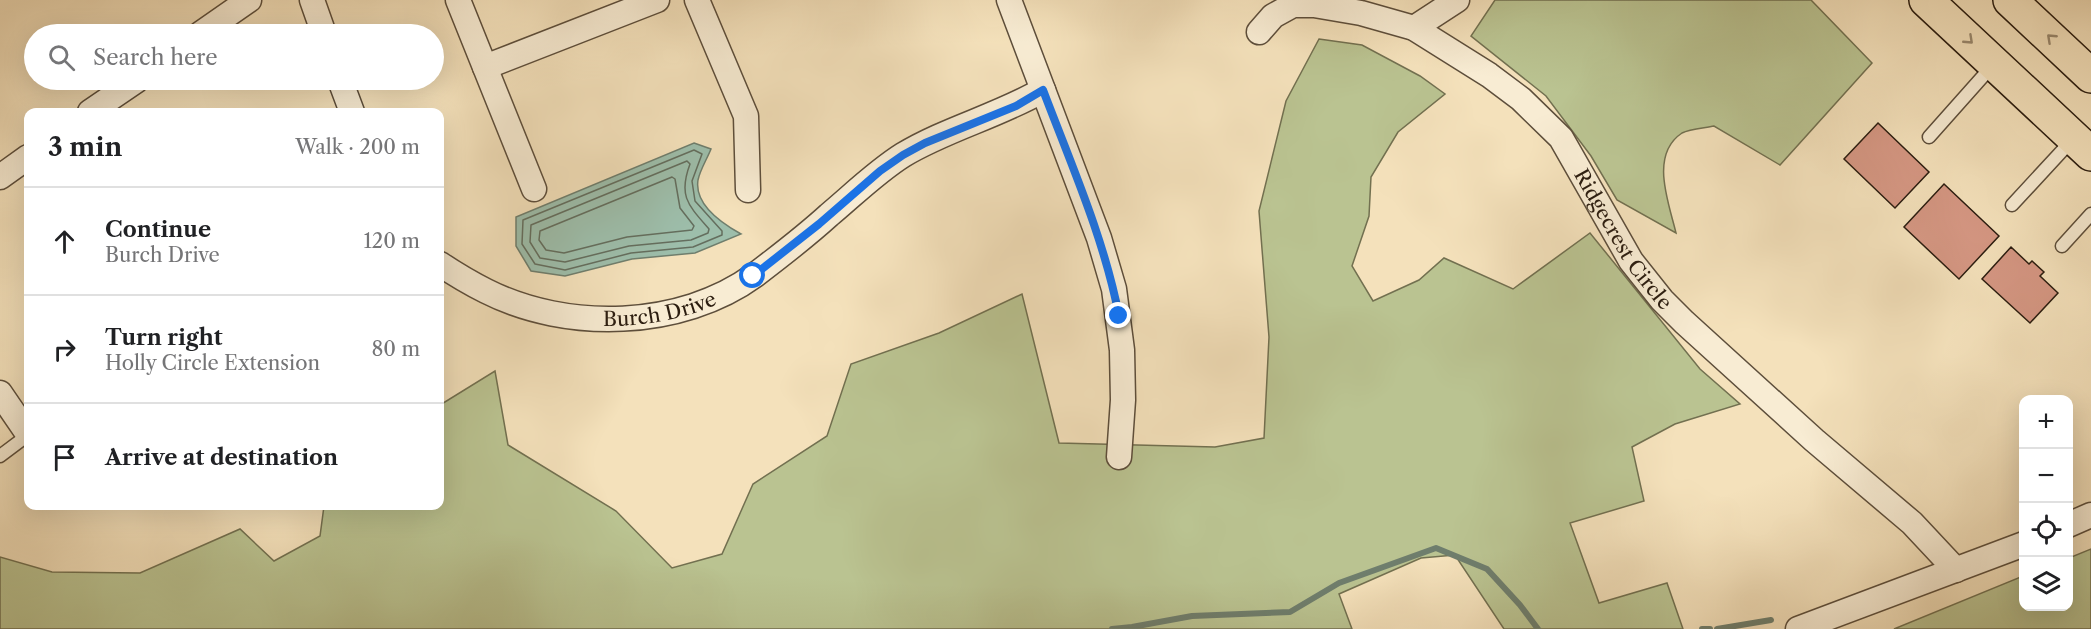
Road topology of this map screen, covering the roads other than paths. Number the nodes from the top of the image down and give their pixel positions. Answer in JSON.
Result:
{"nodes":[{"id":1,"x":249,"y":0,"type":"edge"},
{"id":2,"x":312,"y":0,"type":"edge"},
{"id":3,"x":458,"y":0,"type":"edge"},
{"id":4,"x":657,"y":0,"type":"edge"},
{"id":5,"x":698,"y":0,"type":"edge"},
{"id":6,"x":1009,"y":0,"type":"edge"},
{"id":7,"x":1457,"y":0,"type":"edge"},
{"id":8,"x":1926,"y":0,"type":"edge"},
{"id":9,"x":2010,"y":0,"type":"edge"},
{"id":10,"x":214,"y":24,"type":"edge"},
{"id":11,"x":320,"y":24,"type":"edge"},
{"id":12,"x":1414,"y":28,"type":"junction"},
{"id":13,"x":1258,"y":32,"type":"dead end"},
{"id":14,"x":1994,"y":64,"type":"junction"},
{"id":15,"x":484,"y":67,"type":"junction"},
{"id":16,"x":2091,"y":76,"type":"edge"},
{"id":17,"x":122,"y":90,"type":"edge"},
{"id":18,"x":344,"y":90,"type":"edge"},
{"id":19,"x":1043,"y":90,"type":"junction"},
{"id":20,"x":96,"y":108,"type":"edge"},
{"id":21,"x":350,"y":108,"type":"edge"},
{"id":22,"x":1929,"y":137,"type":"dead end"},
{"id":23,"x":2082,"y":146,"type":"edge"},
{"id":24,"x":24,"y":160,"type":"edge"},
{"id":25,"x":0,"y":177,"type":"edge"},
{"id":26,"x":534,"y":189,"type":"dead end"},
{"id":27,"x":748,"y":190,"type":"dead end"},
{"id":28,"x":2012,"y":205,"type":"dead end"},
{"id":29,"x":2091,"y":214,"type":"edge"},
{"id":30,"x":2062,"y":246,"type":"dead end"},
{"id":31,"x":444,"y":266,"type":"edge"},
{"id":32,"x":0,"y":393,"type":"edge"},
{"id":33,"x":24,"y":429,"type":"edge"},
{"id":34,"x":24,"y":438,"type":"edge"},
{"id":35,"x":0,"y":456,"type":"edge"},
{"id":36,"x":1119,"y":457,"type":"dead end"},
{"id":37,"x":2091,"y":515,"type":"edge"},
{"id":38,"x":2073,"y":523,"type":"edge"},
{"id":39,"x":2019,"y":546,"type":"edge"},
{"id":40,"x":1956,"y":570,"type":"junction"},
{"id":41,"x":1798,"y":629,"type":"edge"}],
"edges":[{"from":1,"to":10,"type":"street"},
{"from":2,"to":11,"type":"street"},
{"from":3,"to":15,"type":"street"},
{"from":4,"to":15,"type":"street"},
{"from":5,"to":27,"type":"street"},
{"from":6,"to":19,"type":"street"},
{"from":7,"to":12,"type":"street"},
{"from":8,"to":14,"type":"main road","one_way":true},
{"from":16,"to":9,"type":"main road","one_way":true},
{"from":12,"to":13,"type":"street","name":"Ridgecrest Circle"},
{"from":12,"to":40,"type":"street","name":"Ridgecrest Circle"},
{"from":14,"to":22,"type":"lane"},
{"from":14,"to":23,"type":"main road"},
{"from":15,"to":26,"type":"street"},
{"from":17,"to":20,"type":"street"},
{"from":18,"to":21,"type":"street"},
{"from":19,"to":31,"type":"street","name":"Burch Drive"},
{"from":19,"to":36,"type":"street"},
{"from":23,"to":28,"type":"lane"},
{"from":24,"to":25,"type":"street"},
{"from":29,"to":30,"type":"lane"},
{"from":32,"to":33,"type":"street"},
{"from":34,"to":35,"type":"lane"},
{"from":37,"to":38,"type":"street"},
{"from":39,"to":40,"type":"street"},
{"from":40,"to":41,"type":"street"}]}
